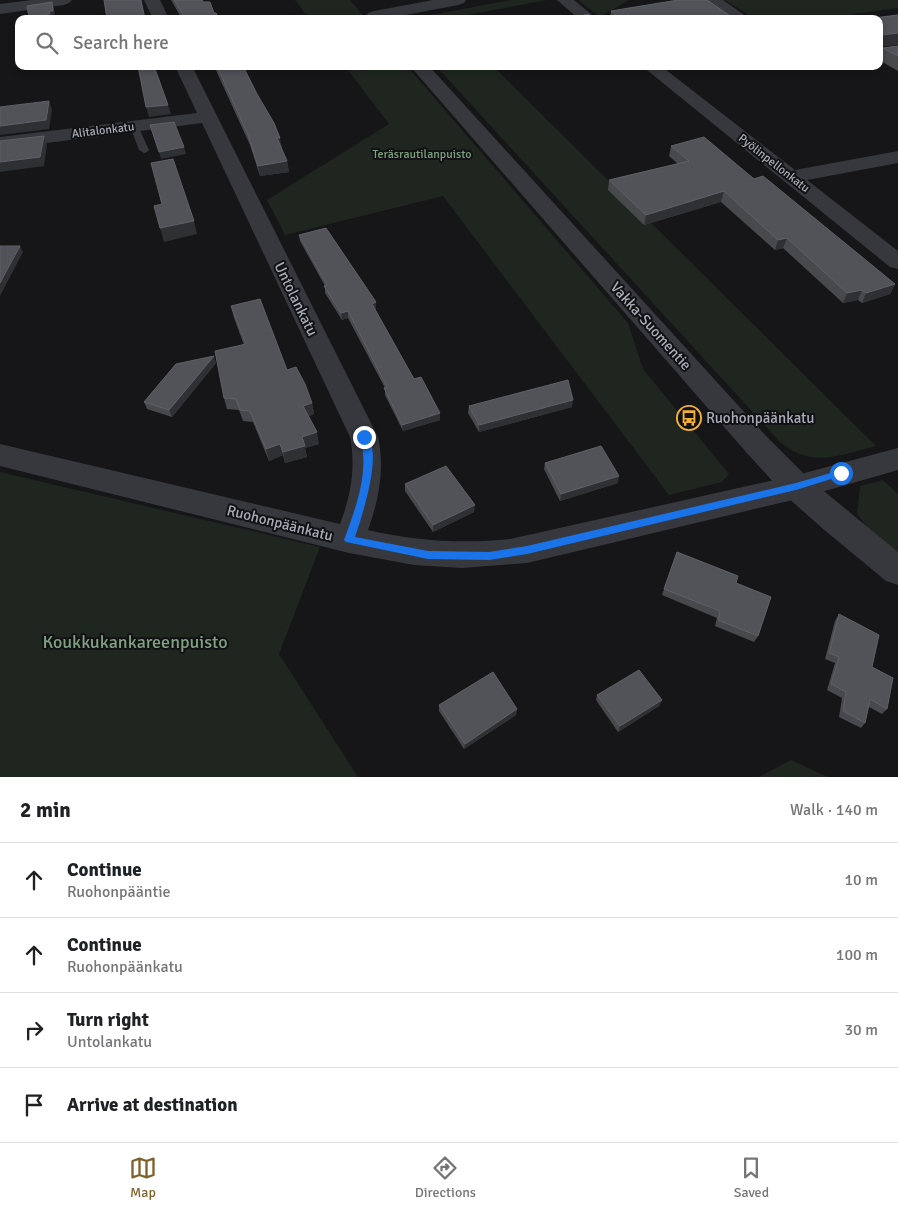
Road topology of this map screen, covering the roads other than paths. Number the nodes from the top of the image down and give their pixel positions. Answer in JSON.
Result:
{"nodes":[{"id":1,"x":64,"y":0,"type":"edge"},
{"id":2,"x":152,"y":0,"type":"edge"},
{"id":3,"x":458,"y":0,"type":"edge"},
{"id":4,"x":565,"y":0,"type":"edge"},
{"id":5,"x":713,"y":0,"type":"edge"},
{"id":6,"x":0,"y":9,"type":"edge"},
{"id":7,"x":372,"y":13,"type":"edge"},
{"id":8,"x":159,"y":15,"type":"edge"},
{"id":9,"x":584,"y":15,"type":"edge"},
{"id":10,"x":736,"y":15,"type":"edge"},
{"id":11,"x":898,"y":51,"type":"edge"},
{"id":12,"x":883,"y":53,"type":"edge"},
{"id":13,"x":184,"y":70,"type":"edge"},
{"id":14,"x":423,"y":70,"type":"edge"},
{"id":15,"x":655,"y":70,"type":"edge"},
{"id":16,"x":206,"y":117,"type":"junction"},
{"id":17,"x":134,"y":126,"type":"junction"},
{"id":18,"x":0,"y":143,"type":"edge"},
{"id":19,"x":144,"y":150,"type":"dead end"},
{"id":20,"x":898,"y":157,"type":"edge"},
{"id":21,"x":792,"y":177,"type":"junction"},
{"id":22,"x":898,"y":262,"type":"edge"},
{"id":23,"x":0,"y":455,"type":"edge"},
{"id":24,"x":898,"y":459,"type":"edge"},
{"id":25,"x":796,"y":487,"type":"junction"},
{"id":26,"x":349,"y":540,"type":"junction"},
{"id":27,"x":898,"y":571,"type":"edge"}],
"edges":[{"from":1,"to":6,"type":"street"},
{"from":2,"to":8,"type":"street"},
{"from":3,"to":7,"type":"street"},
{"from":4,"to":9,"type":"street"},
{"from":5,"to":10,"type":"street"},
{"from":11,"to":12,"type":"street"},
{"from":13,"to":16,"type":"street","name":"Untolankatu"},
{"from":14,"to":25,"type":"street","name":"Vakka-Suomentie"},
{"from":15,"to":21,"type":"street","name":"Pyölinpellonkatu"},
{"from":16,"to":17,"type":"street","name":"Alitalonkatu"},
{"from":16,"to":26,"type":"street","name":"Untolankatu"},
{"from":17,"to":18,"type":"street","name":"Alitalonkatu"},
{"from":17,"to":19,"type":"lane"},
{"from":20,"to":21,"type":"street"},
{"from":21,"to":22,"type":"street","name":"Pyölinpellonkatu"},
{"from":23,"to":26,"type":"street","name":"Ruohonpäänkatu"},
{"from":24,"to":25,"type":"street","name":"Ruohonpäänkatu"},
{"from":25,"to":26,"type":"street","name":"Ruohonpäänkatu"},
{"from":25,"to":27,"type":"street","name":"Vakka-Suomentie"}]}
